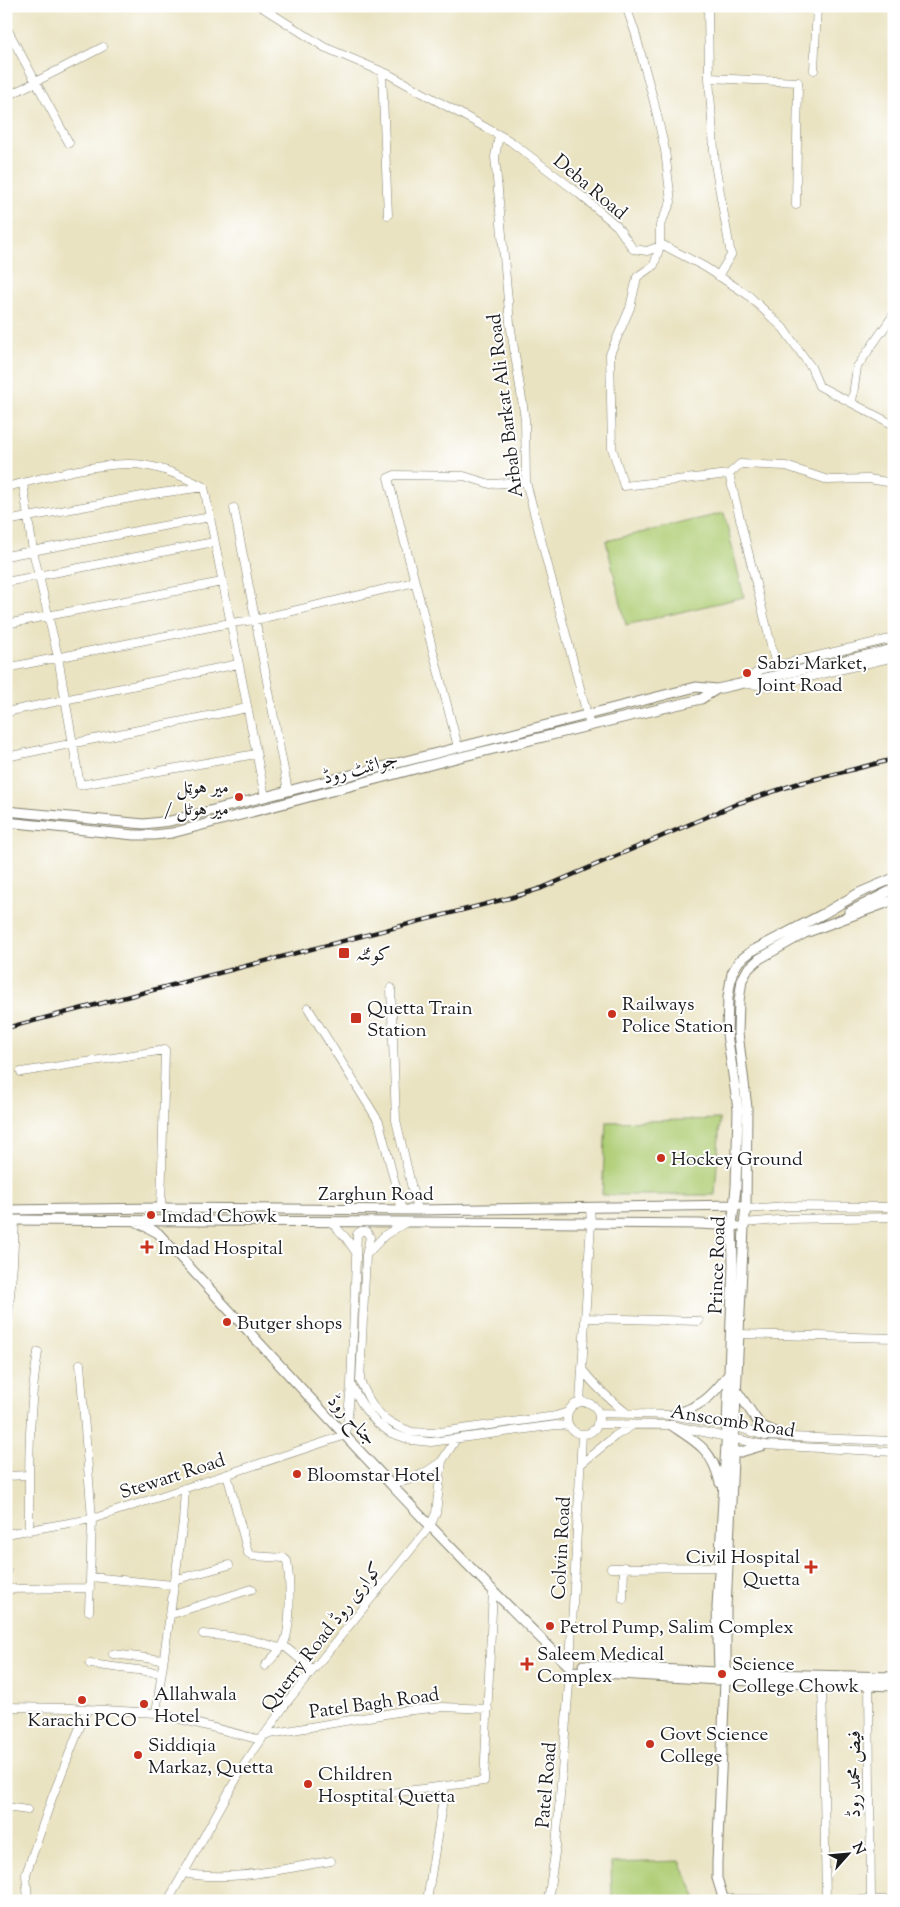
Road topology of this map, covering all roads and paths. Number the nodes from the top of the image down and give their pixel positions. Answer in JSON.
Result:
{"nodes":[{"id":1,"x":260,"y":6,"type":"edge"},
{"id":2,"x":638,"y":6,"type":"edge"},
{"id":3,"x":708,"y":6,"type":"edge"},
{"id":4,"x":816,"y":6,"type":"edge"},
{"id":5,"x":626,"y":7,"type":"edge"},
{"id":6,"x":6,"y":27,"type":"edge"},
{"id":7,"x":103,"y":47,"type":"dead end"},
{"id":8,"x":814,"y":70,"type":"dead end"},
{"id":9,"x":382,"y":72,"type":"junction"},
{"id":10,"x":709,"y":78,"type":"junction"},
{"id":11,"x":36,"y":82,"type":"junction"},
{"id":12,"x":6,"y":97,"type":"edge"},
{"id":13,"x":498,"y":135,"type":"junction"},
{"id":14,"x":70,"y":144,"type":"dead end"},
{"id":15,"x":796,"y":205,"type":"dead end"},
{"id":16,"x":388,"y":215,"type":"dead end"},
{"id":17,"x":660,"y":246,"type":"junction"},
{"id":18,"x":718,"y":276,"type":"junction"},
{"id":19,"x":894,"y":314,"type":"edge"},
{"id":20,"x":852,"y":402,"type":"junction"},
{"id":21,"x":894,"y":425,"type":"edge"},
{"id":22,"x":729,"y":474,"type":"junction"},
{"id":23,"x":526,"y":482,"type":"junction"},
{"id":24,"x":894,"y":482,"type":"edge"},
{"id":25,"x":22,"y":483,"type":"junction"},
{"id":26,"x":6,"y":486,"type":"edge"},
{"id":27,"x":204,"y":487,"type":"junction"},
{"id":28,"x":234,"y":508,"type":"dead end"},
{"id":29,"x":28,"y":517,"type":"junction"},
{"id":30,"x":210,"y":517,"type":"junction"},
{"id":31,"x":6,"y":521,"type":"edge"},
{"id":32,"x":214,"y":542,"type":"junction"},
{"id":33,"x":33,"y":551,"type":"junction"},
{"id":34,"x":6,"y":556,"type":"edge"},
{"id":35,"x":39,"y":576,"type":"junction"},
{"id":36,"x":6,"y":582,"type":"edge"},
{"id":37,"x":222,"y":582,"type":"junction"},
{"id":38,"x":415,"y":582,"type":"junction"},
{"id":39,"x":48,"y":615,"type":"junction"},
{"id":40,"x":255,"y":620,"type":"junction"},
{"id":41,"x":230,"y":623,"type":"junction"},
{"id":42,"x":6,"y":624,"type":"edge"},
{"id":43,"x":894,"y":638,"type":"edge"},
{"id":44,"x":894,"y":649,"type":"edge"},
{"id":45,"x":894,"y":657,"type":"edge"},
{"id":46,"x":58,"y":658,"type":"junction"},
{"id":47,"x":238,"y":664,"type":"junction"},
{"id":48,"x":776,"y":666,"type":"junction"},
{"id":49,"x":6,"y":668,"type":"edge"},
{"id":50,"x":742,"y":684,"type":"junction"},
{"id":51,"x":717,"y":689,"type":"junction"},
{"id":52,"x":65,"y":700,"type":"junction"},
{"id":53,"x":247,"y":708,"type":"junction"},
{"id":54,"x":6,"y":712,"type":"edge"},
{"id":55,"x":587,"y":714,"type":"junction"},
{"id":56,"x":590,"y":726,"type":"junction"},
{"id":57,"x":74,"y":744,"type":"junction"},
{"id":58,"x":458,"y":747,"type":"junction"},
{"id":59,"x":256,"y":754,"type":"junction"},
{"id":60,"x":6,"y":757,"type":"edge"},
{"id":61,"x":288,"y":791,"type":"junction"},
{"id":62,"x":265,"y":797,"type":"junction"},
{"id":63,"x":6,"y":811,"type":"edge"},
{"id":64,"x":6,"y":822,"type":"edge"},
{"id":65,"x":894,"y":878,"type":"edge"},
{"id":66,"x":894,"y":889,"type":"edge"},
{"id":67,"x":871,"y":899,"type":"junction"},
{"id":68,"x":894,"y":900,"type":"edge"},
{"id":69,"x":823,"y":914,"type":"junction"},
{"id":70,"x":829,"y":923,"type":"junction"},
{"id":71,"x":390,"y":988,"type":"dead end"},
{"id":72,"x":308,"y":1008,"type":"dead end"},
{"id":73,"x":21,"y":1072,"type":"dead end"},
{"id":74,"x":734,"y":1205,"type":"junction"},
{"id":75,"x":894,"y":1206,"type":"edge"},
{"id":76,"x":746,"y":1207,"type":"junction"},
{"id":77,"x":161,"y":1208,"type":"junction"},
{"id":78,"x":590,"y":1208,"type":"junction"},
{"id":79,"x":6,"y":1210,"type":"edge"},
{"id":80,"x":402,"y":1210,"type":"junction"},
{"id":81,"x":417,"y":1210,"type":"junction"},
{"id":82,"x":894,"y":1217,"type":"edge"},
{"id":83,"x":10,"y":1220,"type":"edge"},
{"id":84,"x":134,"y":1221,"type":"junction"},
{"id":85,"x":330,"y":1222,"type":"junction"},
{"id":86,"x":405,"y":1223,"type":"junction"},
{"id":87,"x":591,"y":1223,"type":"junction"},
{"id":88,"x":744,"y":1225,"type":"junction"},
{"id":89,"x":732,"y":1226,"type":"junction"},
{"id":90,"x":355,"y":1251,"type":"junction"},
{"id":91,"x":366,"y":1255,"type":"junction"},
{"id":92,"x":585,"y":1318,"type":"junction"},
{"id":93,"x":699,"y":1321,"type":"dead end"},
{"id":94,"x":739,"y":1334,"type":"junction"},
{"id":95,"x":6,"y":1337,"type":"edge"},
{"id":96,"x":894,"y":1338,"type":"edge"},
{"id":97,"x":38,"y":1352,"type":"dead end"},
{"id":98,"x":80,"y":1364,"type":"dead end"},
{"id":99,"x":582,"y":1369,"type":"junction"},
{"id":100,"x":728,"y":1375,"type":"junction"},
{"id":101,"x":351,"y":1385,"type":"junction"},
{"id":102,"x":737,"y":1391,"type":"junction"},
{"id":103,"x":580,"y":1402,"type":"junction"},
{"id":104,"x":568,"y":1412,"type":"junction"},
{"id":105,"x":598,"y":1413,"type":"junction"},
{"id":106,"x":628,"y":1414,"type":"junction"},
{"id":107,"x":672,"y":1415,"type":"junction"},
{"id":108,"x":598,"y":1424,"type":"junction"},
{"id":109,"x":634,"y":1425,"type":"junction"},
{"id":110,"x":671,"y":1425,"type":"junction"},
{"id":111,"x":569,"y":1426,"type":"junction"},
{"id":112,"x":731,"y":1426,"type":"junction"},
{"id":113,"x":582,"y":1434,"type":"junction"},
{"id":114,"x":346,"y":1435,"type":"junction"},
{"id":115,"x":787,"y":1437,"type":"junction"},
{"id":116,"x":730,"y":1438,"type":"junction"},
{"id":117,"x":456,"y":1440,"type":"junction"},
{"id":118,"x":894,"y":1441,"type":"edge"},
{"id":119,"x":764,"y":1446,"type":"junction"},
{"id":120,"x":894,"y":1452,"type":"edge"},
{"id":121,"x":734,"y":1454,"type":"junction"},
{"id":122,"x":442,"y":1461,"type":"junction"},
{"id":123,"x":581,"y":1464,"type":"junction"},
{"id":124,"x":227,"y":1474,"type":"junction"},
{"id":125,"x":29,"y":1475,"type":"junction"},
{"id":126,"x":6,"y":1476,"type":"edge"},
{"id":127,"x":392,"y":1484,"type":"junction"},
{"id":128,"x":185,"y":1488,"type":"junction"},
{"id":129,"x":723,"y":1493,"type":"junction"},
{"id":130,"x":92,"y":1518,"type":"junction"},
{"id":131,"x":430,"y":1526,"type":"junction"},
{"id":132,"x":29,"y":1531,"type":"junction"},
{"id":133,"x":6,"y":1534,"type":"edge"},
{"id":134,"x":229,"y":1565,"type":"dead end"},
{"id":135,"x":719,"y":1567,"type":"junction"},
{"id":136,"x":611,"y":1568,"type":"dead end"},
{"id":137,"x":624,"y":1568,"type":"junction"},
{"id":138,"x":91,"y":1577,"type":"junction"},
{"id":139,"x":174,"y":1582,"type":"junction"},
{"id":140,"x":90,"y":1588,"type":"junction"},
{"id":141,"x":6,"y":1589,"type":"edge"},
{"id":142,"x":252,"y":1589,"type":"dead end"},
{"id":143,"x":493,"y":1590,"type":"junction"},
{"id":144,"x":623,"y":1599,"type":"dead end"},
{"id":145,"x":89,"y":1611,"type":"dead end"},
{"id":146,"x":169,"y":1615,"type":"junction"},
{"id":147,"x":203,"y":1634,"type":"dead end"},
{"id":148,"x":282,"y":1647,"type":"junction"},
{"id":149,"x":113,"y":1654,"type":"dead end"},
{"id":150,"x":163,"y":1660,"type":"junction"},
{"id":151,"x":90,"y":1664,"type":"dead end"},
{"id":152,"x":265,"y":1666,"type":"dead end"},
{"id":153,"x":570,"y":1667,"type":"junction"},
{"id":154,"x":312,"y":1669,"type":"junction"},
{"id":155,"x":161,"y":1673,"type":"junction"},
{"id":156,"x":723,"y":1675,"type":"junction"},
{"id":157,"x":894,"y":1677,"type":"edge"},
{"id":158,"x":822,"y":1679,"type":"junction"},
{"id":159,"x":869,"y":1681,"type":"junction"},
{"id":160,"x":894,"y":1686,"type":"edge"},
{"id":161,"x":6,"y":1707,"type":"edge"},
{"id":162,"x":87,"y":1709,"type":"junction"},
{"id":163,"x":488,"y":1709,"type":"junction"},
{"id":164,"x":156,"y":1712,"type":"junction"},
{"id":165,"x":262,"y":1738,"type":"junction"},
{"id":166,"x":484,"y":1781,"type":"junction"},
{"id":167,"x":445,"y":1786,"type":"junction"},
{"id":168,"x":491,"y":1788,"type":"dead end"},
{"id":169,"x":375,"y":1796,"type":"dead end"},
{"id":170,"x":6,"y":1807,"type":"edge"},
{"id":171,"x":27,"y":1810,"type":"dead end"},
{"id":172,"x":331,"y":1861,"type":"dead end"},
{"id":173,"x":184,"y":1873,"type":"junction"},
{"id":174,"x":826,"y":1899,"type":"edge"},
{"id":175,"x":724,"y":1900,"type":"edge"},
{"id":176,"x":871,"y":1900,"type":"edge"},
{"id":177,"x":894,"y":1900,"type":"edge"},
{"id":178,"x":28,"y":1901,"type":"edge"},
{"id":179,"x":168,"y":1901,"type":"edge"},
{"id":180,"x":427,"y":1901,"type":"edge"},
{"id":181,"x":548,"y":1901,"type":"edge"}],
"edges":[{"from":1,"to":9,"type":"street","name":"Deba Road"},
{"from":2,"to":5,"type":"street"},
{"from":3,"to":10,"type":"street"},
{"from":4,"to":8,"type":"street"},
{"from":5,"to":17,"type":"street"},
{"from":6,"to":11,"type":"street"},
{"from":7,"to":11,"type":"street"},
{"from":9,"to":13,"type":"street","name":"Deba Road"},
{"from":9,"to":16,"type":"street"},
{"from":10,"to":15,"type":"street"},
{"from":10,"to":18,"type":"street"},
{"from":11,"to":12,"type":"street"},
{"from":11,"to":14,"type":"street"},
{"from":13,"to":17,"type":"street","name":"Deba Road"},
{"from":13,"to":23,"type":"street","name":"Arbab Barkat Ali Road"},
{"from":17,"to":18,"type":"street"},
{"from":17,"to":22,"type":"street"},
{"from":18,"to":20,"type":"street"},
{"from":19,"to":20,"type":"street"},
{"from":20,"to":21,"type":"street"},
{"from":22,"to":24,"type":"street"},
{"from":22,"to":48,"type":"street"},
{"from":23,"to":38,"type":"street"},
{"from":23,"to":55,"type":"street","name":"Arbab Barkat Ali Road"},
{"from":25,"to":26,"type":"street"},
{"from":25,"to":27,"type":"street"},
{"from":25,"to":29,"type":"street"},
{"from":27,"to":29,"type":"street"},
{"from":27,"to":30,"type":"street"},
{"from":28,"to":40,"type":"street"},
{"from":29,"to":31,"type":"street"},
{"from":29,"to":33,"type":"street"},
{"from":30,"to":32,"type":"street"},
{"from":30,"to":33,"type":"street"},
{"from":32,"to":35,"type":"street"},
{"from":32,"to":37,"type":"street"},
{"from":33,"to":34,"type":"street"},
{"from":33,"to":35,"type":"street"},
{"from":35,"to":36,"type":"street"},
{"from":35,"to":39,"type":"street"},
{"from":37,"to":39,"type":"street"},
{"from":37,"to":41,"type":"street"},
{"from":38,"to":40,"type":"street"},
{"from":38,"to":58,"type":"street"},
{"from":39,"to":42,"type":"street"},
{"from":39,"to":46,"type":"street"},
{"from":40,"to":41,"type":"street"},
{"from":40,"to":61,"type":"street"},
{"from":41,"to":46,"type":"street"},
{"from":41,"to":47,"type":"street"},
{"from":43,"to":48,"type":"street"},
{"from":44,"to":50,"type":"main road","name":"جوائنٹ روڈ"},
{"from":45,"to":50,"type":"street"},
{"from":46,"to":49,"type":"street"},
{"from":46,"to":52,"type":"street"},
{"from":47,"to":52,"type":"street"},
{"from":47,"to":53,"type":"street"},
{"from":48,"to":50,"type":"street"},
{"from":50,"to":51,"type":"main road","name":"جوائنٹ روڈ"},
{"from":51,"to":55,"type":"main road","name":"جوائنٹ روڈ"},
{"from":51,"to":56,"type":"main road","name":"جوائنٹ روڈ"},
{"from":52,"to":54,"type":"street"},
{"from":52,"to":57,"type":"street"},
{"from":53,"to":57,"type":"street"},
{"from":53,"to":59,"type":"street"},
{"from":55,"to":56,"type":"street","name":"Arbab Barkat Ali Road"},
{"from":55,"to":58,"type":"main road","name":"جوائنٹ روڈ"},
{"from":56,"to":64,"type":"main road","name":"جوائنٹ روڈ"},
{"from":57,"to":59,"type":"street"},
{"from":57,"to":60,"type":"street"},
{"from":58,"to":61,"type":"main road","name":"جوائنٹ روڈ"},
{"from":59,"to":62,"type":"street"},
{"from":61,"to":62,"type":"main road","name":"جوائنٹ روڈ"},
{"from":62,"to":63,"type":"main road","name":"جوائنٹ روڈ"},
{"from":65,"to":69,"type":"main road"},
{"from":66,"to":67,"type":"main road"},
{"from":67,"to":69,"type":"main road"},
{"from":67,"to":70,"type":"main road"},
{"from":68,"to":70,"type":"main road"},
{"from":69,"to":74,"type":"main road","name":"Prince Road"},
{"from":70,"to":76,"type":"main road","name":"Prince Road"},
{"from":71,"to":81,"type":"street"},
{"from":72,"to":80,"type":"street"},
{"from":73,"to":77,"type":"street"},
{"from":74,"to":76,"type":"main road","name":"Zarghun Road"},
{"from":74,"to":78,"type":"main road","name":"Zarghun Road"},
{"from":74,"to":89,"type":"main road","name":"Prince Road"},
{"from":75,"to":76,"type":"street","name":"Zarghun Road"},
{"from":76,"to":88,"type":"main road","name":"Prince Road"},
{"from":77,"to":79,"type":"main road","name":"Zarghun Road"},
{"from":77,"to":80,"type":"main road","name":"Zarghun Road"},
{"from":78,"to":81,"type":"main road","name":"Zarghun Road"},
{"from":78,"to":87,"type":"street"},
{"from":80,"to":81,"type":"main road","name":"Zarghun Road"},
{"from":82,"to":88,"type":"street","name":"Zarghun Road"},
{"from":83,"to":84,"type":"main road","name":"Zarghun Road"},
{"from":83,"to":95,"type":"street"},
{"from":84,"to":85,"type":"main road","name":"Zarghun Road"},
{"from":84,"to":114,"type":"main road","name":"جناح روڈ"},
{"from":85,"to":86,"type":"main road","name":"Zarghun Road"},
{"from":85,"to":90,"type":"street"},
{"from":86,"to":87,"type":"main road","name":"Zarghun Road"},
{"from":86,"to":91,"type":"street"},
{"from":87,"to":89,"type":"main road","name":"Zarghun Road"},
{"from":87,"to":92,"type":"street"},
{"from":88,"to":89,"type":"main road","name":"Zarghun Road"},
{"from":88,"to":94,"type":"main road","name":"Prince Road"},
{"from":89,"to":100,"type":"main road","name":"Prince Road"},
{"from":90,"to":91,"type":"street"},
{"from":90,"to":101,"type":"street"},
{"from":91,"to":104,"type":"street"},
{"from":92,"to":93,"type":"street"},
{"from":92,"to":99,"type":"street"},
{"from":94,"to":96,"type":"street"},
{"from":94,"to":102,"type":"main road","name":"Prince Road"},
{"from":97,"to":125,"type":"street"},
{"from":98,"to":130,"type":"street"},
{"from":99,"to":103,"type":"street"},
{"from":99,"to":106,"type":"street"},
{"from":100,"to":107,"type":"main road"},
{"from":100,"to":112,"type":"main road","name":"Prince Road"},
{"from":101,"to":114,"type":"street"},
{"from":101,"to":117,"type":"street"},
{"from":102,"to":112,"type":"main road","name":"Prince Road"},
{"from":102,"to":115,"type":"main road"},
{"from":103,"to":104,"type":"street"},
{"from":103,"to":105,"type":"street"},
{"from":104,"to":111,"type":"street"},
{"from":105,"to":106,"type":"street","name":"Anscomb Road"},
{"from":105,"to":108,"type":"street"},
{"from":106,"to":107,"type":"street","name":"Anscomb Road"},
{"from":107,"to":112,"type":"street","name":"Anscomb Road"},
{"from":108,"to":109,"type":"street","name":"Anscomb Road"},
{"from":108,"to":113,"type":"street"},
{"from":109,"to":110,"type":"street","name":"Anscomb Road"},
{"from":109,"to":123,"type":"street"},
{"from":110,"to":116,"type":"street","name":"Anscomb Road"},
{"from":110,"to":129,"type":"main road"},
{"from":111,"to":113,"type":"street"},
{"from":111,"to":117,"type":"street"},
{"from":112,"to":115,"type":"street","name":"Anscomb Road"},
{"from":112,"to":116,"type":"main road","name":"Prince Road"},
{"from":113,"to":123,"type":"street","name":"Colvin Road"},
{"from":114,"to":124,"type":"street","name":"Stewart Road"},
{"from":114,"to":127,"type":"main road","name":"جناح روڈ"},
{"from":115,"to":118,"type":"street","name":"Anscomb Road"},
{"from":116,"to":119,"type":"street","name":"Anscomb Road"},
{"from":116,"to":121,"type":"main road","name":"Prince Road"},
{"from":116,"to":129,"type":"main road","name":"Prince Road"},
{"from":117,"to":122,"type":"street"},
{"from":119,"to":120,"type":"street","name":"Anscomb Road"},
{"from":119,"to":121,"type":"main road"},
{"from":121,"to":156,"type":"main road","name":"Prince Road"},
{"from":122,"to":127,"type":"street"},
{"from":122,"to":131,"type":"street"},
{"from":123,"to":153,"type":"street","name":"Colvin Road"},
{"from":124,"to":128,"type":"street","name":"Stewart Road"},
{"from":124,"to":148,"type":"street"},
{"from":125,"to":126,"type":"street"},
{"from":125,"to":132,"type":"street"},
{"from":127,"to":131,"type":"main road","name":"جناح روڈ"},
{"from":128,"to":130,"type":"street","name":"Stewart Road"},
{"from":128,"to":139,"type":"street"},
{"from":129,"to":135,"type":"main road","name":"Prince Road"},
{"from":130,"to":132,"type":"street","name":"Stewart Road"},
{"from":130,"to":138,"type":"street"},
{"from":131,"to":143,"type":"main road","name":"جناح روڈ"},
{"from":131,"to":154,"type":"street","name":"Querry Road کواری روڈ"},
{"from":132,"to":133,"type":"street","name":"Stewart Road"},
{"from":134,"to":139,"type":"street"},
{"from":135,"to":137,"type":"street"},
{"from":135,"to":156,"type":"main road","name":"Prince Road"},
{"from":136,"to":137,"type":"street"},
{"from":137,"to":144,"type":"street"},
{"from":138,"to":139,"type":"street"},
{"from":138,"to":140,"type":"street"},
{"from":139,"to":146,"type":"street"},
{"from":140,"to":141,"type":"street"},
{"from":140,"to":145,"type":"street"},
{"from":142,"to":146,"type":"street"},
{"from":143,"to":153,"type":"main road","name":"جناح روڈ"},
{"from":143,"to":163,"type":"street"},
{"from":146,"to":150,"type":"street"},
{"from":147,"to":148,"type":"street"},
{"from":148,"to":152,"type":"street"},
{"from":148,"to":154,"type":"street"},
{"from":149,"to":150,"type":"street"},
{"from":150,"to":155,"type":"street"},
{"from":151,"to":155,"type":"street"},
{"from":153,"to":156,"type":"main road"},
{"from":153,"to":181,"type":"street","name":"Patel Road"},
{"from":154,"to":165,"type":"street","name":"Querry Road کواری روڈ"},
{"from":155,"to":164,"type":"street"},
{"from":156,"to":158,"type":"main road"},
{"from":156,"to":175,"type":"main road","name":"Prince Road"},
{"from":157,"to":159,"type":"main road"},
{"from":158,"to":159,"type":"main road"},
{"from":158,"to":174,"type":"street"},
{"from":159,"to":160,"type":"main road"},
{"from":159,"to":176,"type":"street","name":"فیض محمد روڈ"},
{"from":161,"to":162,"type":"street"},
{"from":162,"to":164,"type":"street"},
{"from":162,"to":178,"type":"street"},
{"from":163,"to":165,"type":"street","name":"Patel Bagh Road"},
{"from":163,"to":166,"type":"street"},
{"from":164,"to":165,"type":"street"},
{"from":165,"to":173,"type":"street","name":"Querry Road کواری روڈ"},
{"from":166,"to":167,"type":"street"},
{"from":166,"to":168,"type":"street"},
{"from":167,"to":169,"type":"street"},
{"from":167,"to":180,"type":"street"},
{"from":170,"to":171,"type":"street"},
{"from":172,"to":173,"type":"street"},
{"from":173,"to":179,"type":"street","name":"Querry Road کواری روڈ"},
{"from":174,"to":175,"type":"street"},
{"from":174,"to":176,"type":"street"},
{"from":176,"to":177,"type":"street"}]}
